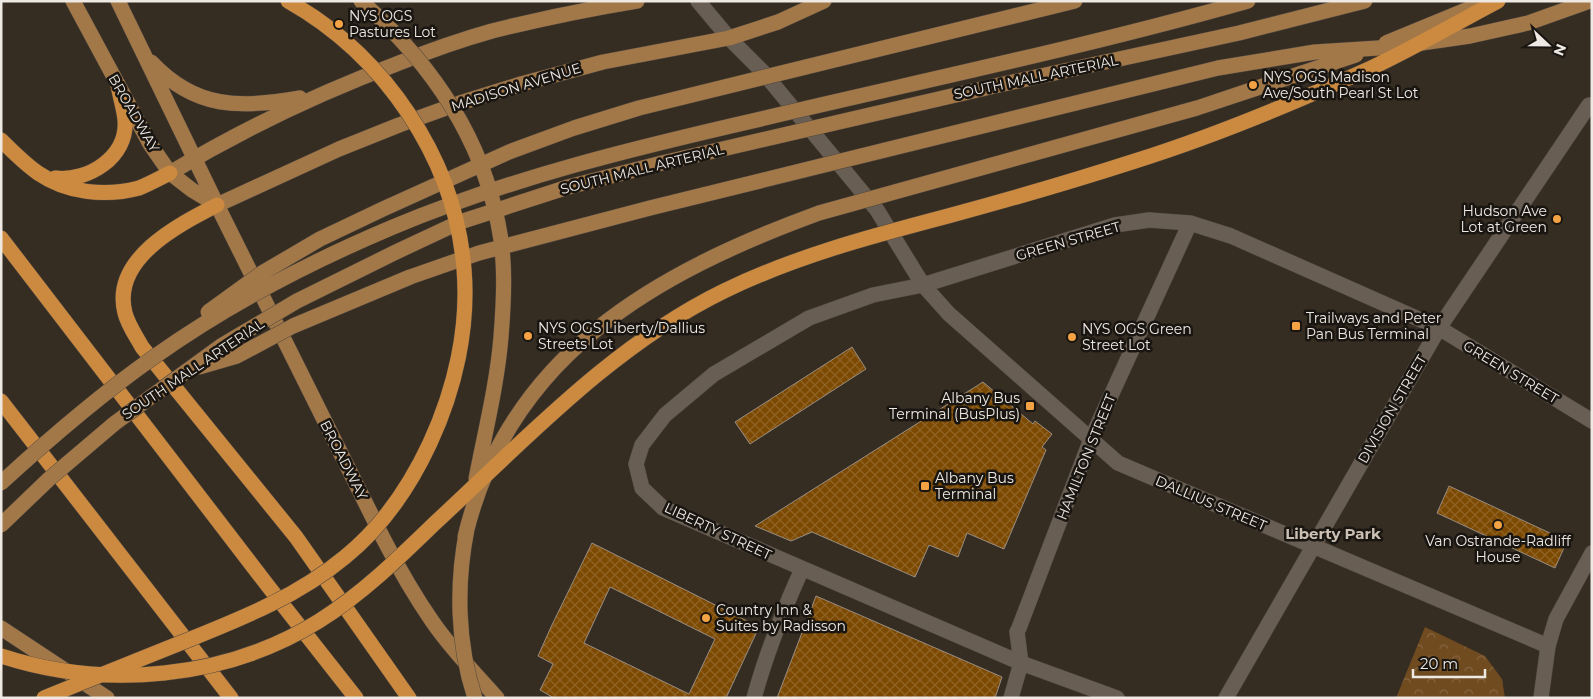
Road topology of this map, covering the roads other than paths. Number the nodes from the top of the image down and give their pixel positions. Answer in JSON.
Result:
{"nodes":[{"id":1,"x":73,"y":1,"type":"edge"},
{"id":2,"x":118,"y":1,"type":"edge"},
{"id":3,"x":288,"y":1,"type":"edge"},
{"id":4,"x":361,"y":1,"type":"edge"},
{"id":5,"x":637,"y":1,"type":"edge"},
{"id":6,"x":698,"y":1,"type":"edge"},
{"id":7,"x":824,"y":1,"type":"edge"},
{"id":8,"x":1075,"y":1,"type":"edge"},
{"id":9,"x":1248,"y":1,"type":"edge"},
{"id":10,"x":1365,"y":1,"type":"edge"},
{"id":11,"x":1487,"y":1,"type":"edge"},
{"id":12,"x":1498,"y":1,"type":"edge"},
{"id":13,"x":1590,"y":1,"type":"edge"},
{"id":14,"x":729,"y":38,"type":"junction"},
{"id":15,"x":140,"y":46,"type":"junction"},
{"id":16,"x":118,"y":85,"type":"junction"},
{"id":17,"x":316,"y":96,"type":"junction"},
{"id":18,"x":1589,"y":105,"type":"dead end"},
{"id":19,"x":1,"y":140,"type":"edge"},
{"id":20,"x":195,"y":158,"type":"junction"},
{"id":21,"x":170,"y":173,"type":"junction"},
{"id":22,"x":39,"y":174,"type":"junction"},
{"id":23,"x":217,"y":205,"type":"junction"},
{"id":24,"x":1190,"y":223,"type":"junction"},
{"id":25,"x":1,"y":238,"type":"edge"},
{"id":26,"x":923,"y":285,"type":"junction"},
{"id":27,"x":1439,"y":328,"type":"junction"},
{"id":28,"x":155,"y":356,"type":"junction"},
{"id":29,"x":186,"y":371,"type":"junction"},
{"id":30,"x":1,"y":401,"type":"edge"},
{"id":31,"x":1592,"y":421,"type":"edge"},
{"id":32,"x":1091,"y":439,"type":"junction"},
{"id":33,"x":1,"y":482,"type":"edge"},
{"id":34,"x":1,"y":525,"type":"edge"},
{"id":35,"x":465,"y":537,"type":"junction"},
{"id":36,"x":1313,"y":546,"type":"junction"},
{"id":37,"x":1592,"y":553,"type":"edge"},
{"id":38,"x":802,"y":569,"type":"junction"},
{"id":39,"x":1,"y":628,"type":"edge"},
{"id":40,"x":1548,"y":646,"type":"junction"},
{"id":41,"x":1,"y":656,"type":"edge"},
{"id":42,"x":1021,"y":663,"type":"junction"},
{"id":43,"x":44,"y":698,"type":"edge"},
{"id":44,"x":106,"y":698,"type":"edge"},
{"id":45,"x":231,"y":698,"type":"edge"},
{"id":46,"x":356,"y":698,"type":"edge"},
{"id":47,"x":410,"y":698,"type":"edge"},
{"id":48,"x":475,"y":698,"type":"edge"},
{"id":49,"x":497,"y":698,"type":"edge"},
{"id":50,"x":754,"y":698,"type":"edge"},
{"id":51,"x":1011,"y":698,"type":"edge"},
{"id":52,"x":1118,"y":698,"type":"edge"},
{"id":53,"x":1226,"y":698,"type":"edge"},
{"id":54,"x":1541,"y":698,"type":"edge"}],
"edges":[{"from":1,"to":16,"type":"main road","name":"BROADWAY"},
{"from":2,"to":15,"type":"main road","name":"BROADWAY"},
{"from":3,"to":43,"type":"highway","bridge":true},
{"from":4,"to":35,"type":"main road","bridge":true},
{"from":5,"to":17,"type":"main road"},
{"from":6,"to":14,"type":"street"},
{"from":7,"to":14,"type":"main road","name":"MADISON AVENUE"},
{"from":8,"to":28,"type":"main road","bridge":true},
{"from":9,"to":28,"type":"main road","name":"SOUTH MALL ARTERIAL","bridge":true},
{"from":10,"to":29,"type":"main road","name":"SOUTH MALL ARTERIAL","bridge":true},
{"from":11,"to":35,"type":"main road","bridge":true},
{"from":12,"to":41,"type":"highway","bridge":true},
{"from":13,"to":29,"type":"main road","bridge":true},
{"from":14,"to":23,"type":"main road","name":"MADISON AVENUE"},
{"from":14,"to":26,"type":"street"},
{"from":15,"to":17,"type":"main road"},
{"from":15,"to":20,"type":"main road","name":"BROADWAY"},
{"from":16,"to":21,"type":"main road","name":"BROADWAY"},
{"from":16,"to":22,"type":"highway"},
{"from":17,"to":20,"type":"main road"},
{"from":18,"to":27,"type":"street","name":"DIVISION STREET"},
{"from":19,"to":22,"type":"highway"},
{"from":20,"to":21,"type":"main road"},
{"from":20,"to":23,"type":"main road","name":"BROADWAY"},
{"from":21,"to":22,"type":"highway"},
{"from":21,"to":23,"type":"main road","name":"BROADWAY"},
{"from":23,"to":47,"type":"highway"},
{"from":23,"to":49,"type":"main road","name":"BROADWAY"},
{"from":24,"to":26,"type":"street","name":"GREEN STREET"},
{"from":24,"to":27,"type":"street","name":"GREEN STREET"},
{"from":24,"to":32,"type":"street","name":"HAMILTON STREET"},
{"from":25,"to":46,"type":"highway"},
{"from":26,"to":32,"type":"street","name":"DALLIUS STREET"},
{"from":26,"to":38,"type":"street","name":"LIBERTY STREET"},
{"from":27,"to":31,"type":"street","name":"GREEN STREET"},
{"from":27,"to":36,"type":"street","name":"DIVISION STREET"},
{"from":28,"to":33,"type":"main road","name":"SOUTH MALL ARTERIAL","bridge":true},
{"from":29,"to":34,"type":"main road","name":"SOUTH MALL ARTERIAL","bridge":true},
{"from":30,"to":45,"type":"highway"},
{"from":32,"to":36,"type":"street","name":"DALLIUS STREET"},
{"from":32,"to":42,"type":"street","name":"HAMILTON STREET"},
{"from":35,"to":48,"type":"main road","bridge":true},
{"from":36,"to":40,"type":"street","name":"DALLIUS STREET"},
{"from":36,"to":53,"type":"street","name":"DIVISION STREET"},
{"from":37,"to":40,"type":"street"},
{"from":38,"to":42,"type":"street","name":"LIBERTY STREET"},
{"from":38,"to":50,"type":"street"},
{"from":39,"to":44,"type":"main road","bridge":true},
{"from":40,"to":54,"type":"street"},
{"from":42,"to":51,"type":"street","name":"HAMILTON STREET"},
{"from":42,"to":52,"type":"street","name":"LIBERTY STREET"}]}
